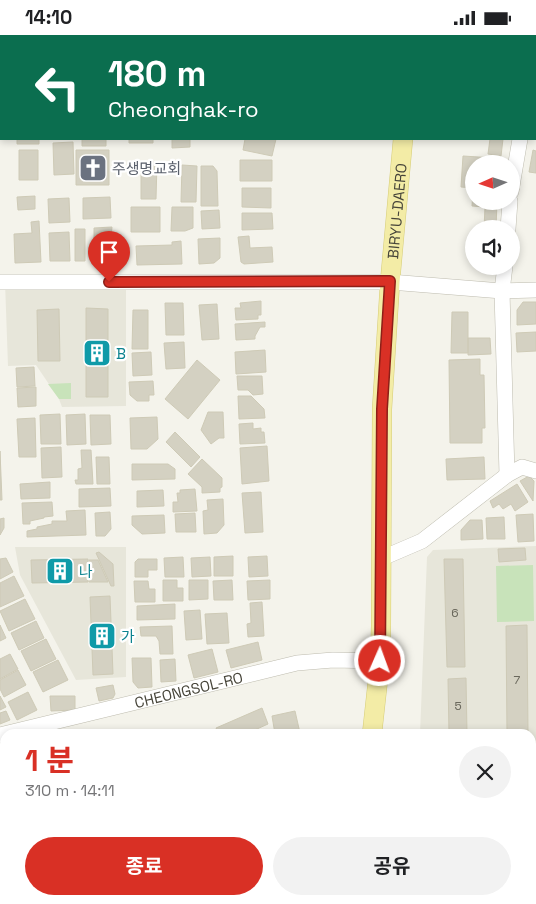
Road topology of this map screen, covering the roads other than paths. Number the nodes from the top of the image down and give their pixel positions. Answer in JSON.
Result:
{"nodes":[{"id":1,"x":403,"y":140,"type":"edge"},
{"id":2,"x":520,"y":140,"type":"edge"},
{"id":3,"x":517,"y":155,"type":"edge"},
{"id":4,"x":503,"y":275,"type":"edge"},
{"id":5,"x":390,"y":281,"type":"junction"},
{"id":6,"x":0,"y":282,"type":"edge"},
{"id":7,"x":536,"y":290,"type":"edge"},
{"id":8,"x":502,"y":291,"type":"junction"},
{"id":9,"x":536,"y":471,"type":"edge"},
{"id":10,"x":507,"y":475,"type":"junction"},
{"id":11,"x":380,"y":559,"type":"junction"},
{"id":12,"x":380,"y":661,"type":"junction"},
{"id":13,"x":25,"y":729,"type":"edge"},
{"id":14,"x":373,"y":729,"type":"edge"}],
"edges":[{"from":1,"to":5,"type":"main road","name":"BIRYU-DAERO"},
{"from":2,"to":3,"type":"street"},
{"from":4,"to":8,"type":"street"},
{"from":5,"to":6,"type":"street"},
{"from":5,"to":8,"type":"street"},
{"from":5,"to":11,"type":"main road","name":"BIRYU-DAERO"},
{"from":7,"to":8,"type":"street"},
{"from":8,"to":10,"type":"street"},
{"from":9,"to":10,"type":"street"},
{"from":10,"to":11,"type":"street"},
{"from":11,"to":12,"type":"main road","name":"BIRYU-DAERO"},
{"from":12,"to":13,"type":"street","name":"CHEONGSOL-RO"},
{"from":12,"to":14,"type":"main road","name":"BIRYU-DAERO"}]}
